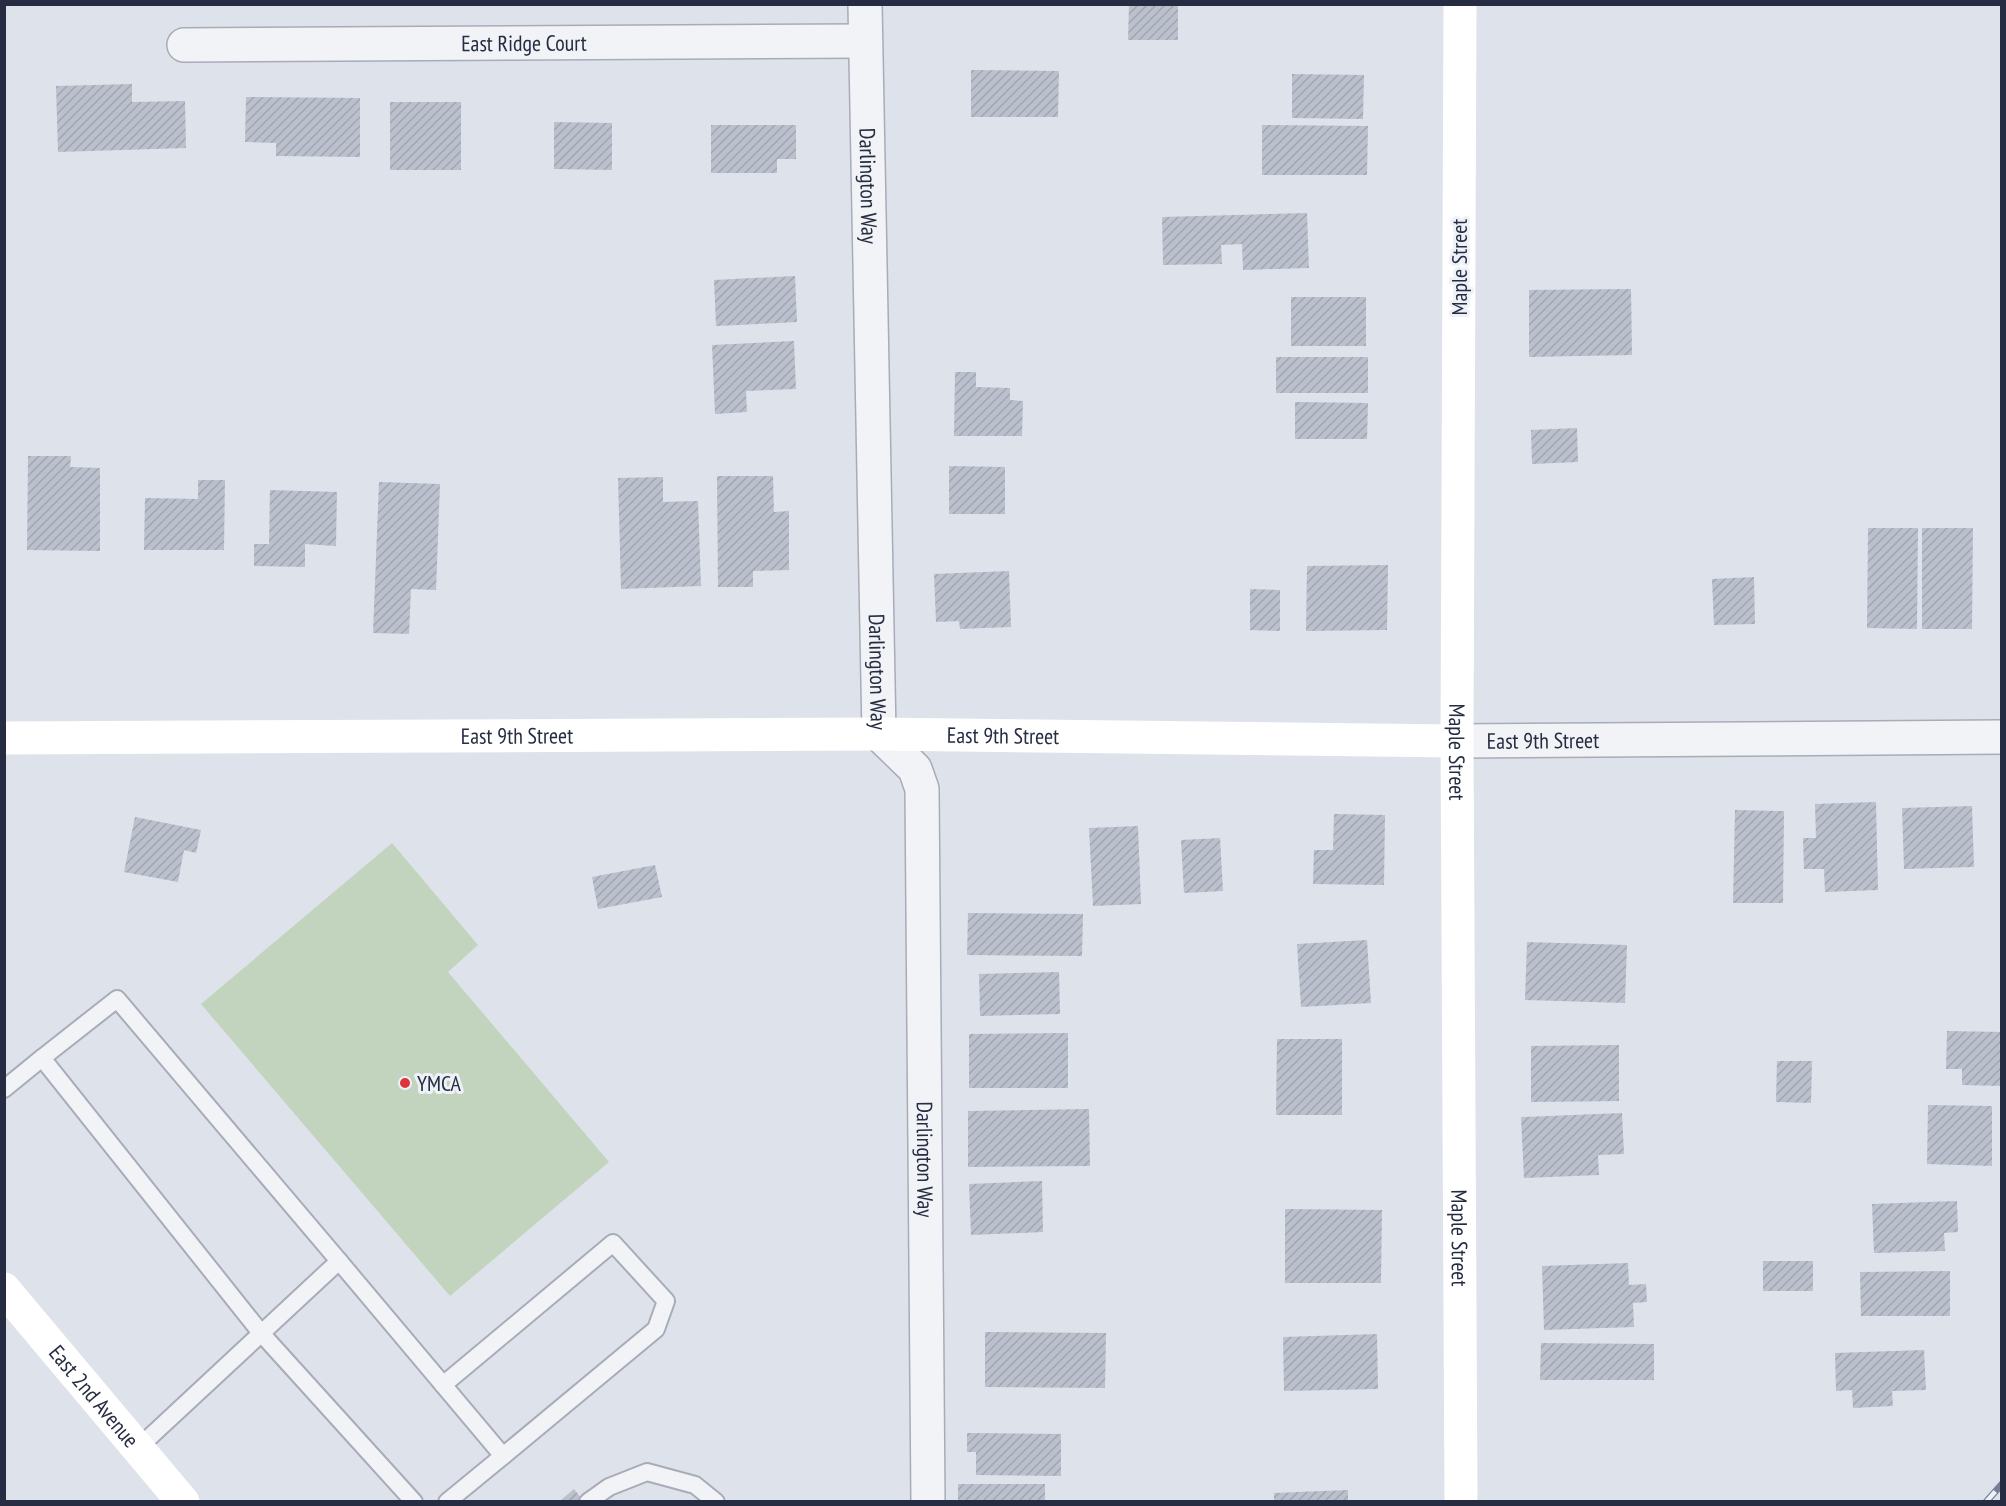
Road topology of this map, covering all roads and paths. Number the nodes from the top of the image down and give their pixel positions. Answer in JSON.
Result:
{"nodes":[{"id":1,"x":865,"y":4,"type":"edge"},
{"id":2,"x":1460,"y":4,"type":"edge"},
{"id":3,"x":865,"y":41,"type":"junction"},
{"id":4,"x":184,"y":45,"type":"dead end"},
{"id":5,"x":879,"y":734,"type":"junction"},
{"id":6,"x":2001,"y":737,"type":"edge"},
{"id":7,"x":4,"y":738,"type":"edge"},
{"id":8,"x":1457,"y":741,"type":"junction"},
{"id":9,"x":42,"y":1058,"type":"junction"},
{"id":10,"x":4,"y":1089,"type":"edge"},
{"id":11,"x":339,"y":1261,"type":"junction"},
{"id":12,"x":4,"y":1289,"type":"edge"},
{"id":13,"x":261,"y":1334,"type":"junction"},
{"id":14,"x":443,"y":1385,"type":"junction"},
{"id":15,"x":138,"y":1448,"type":"junction"},
{"id":16,"x":503,"y":1456,"type":"junction"},
{"id":17,"x":183,"y":1502,"type":"edge"},
{"id":18,"x":414,"y":1502,"type":"edge"},
{"id":19,"x":447,"y":1502,"type":"edge"},
{"id":20,"x":588,"y":1502,"type":"edge"},
{"id":21,"x":716,"y":1502,"type":"edge"},
{"id":22,"x":928,"y":1502,"type":"edge"},
{"id":23,"x":1461,"y":1502,"type":"edge"}],
"edges":[{"from":1,"to":3,"type":"street","name":"Darlington Way"},
{"from":2,"to":8,"type":"main road","name":"Maple Street"},
{"from":3,"to":4,"type":"street","name":"East Ridge Court"},
{"from":3,"to":5,"type":"street","name":"Darlington Way"},
{"from":5,"to":7,"type":"main road","name":"East 9th Street"},
{"from":5,"to":8,"type":"main road","name":"East 9th Street"},
{"from":5,"to":22,"type":"street","name":"Darlington Way"},
{"from":6,"to":8,"type":"street","name":"East 9th Street"},
{"from":8,"to":23,"type":"main road","name":"Maple Street"},
{"from":9,"to":10,"type":"lane"},
{"from":9,"to":11,"type":"lane"},
{"from":9,"to":13,"type":"lane"},
{"from":11,"to":13,"type":"lane"},
{"from":11,"to":14,"type":"lane"},
{"from":12,"to":15,"type":"main road","name":"East 2nd Avenue"},
{"from":13,"to":15,"type":"lane"},
{"from":13,"to":18,"type":"lane"},
{"from":14,"to":16,"type":"lane"},
{"from":14,"to":16,"type":"lane"},
{"from":15,"to":17,"type":"main road","name":"East 2nd Avenue"},
{"from":16,"to":19,"type":"lane"},
{"from":20,"to":21,"type":"lane"}]}
